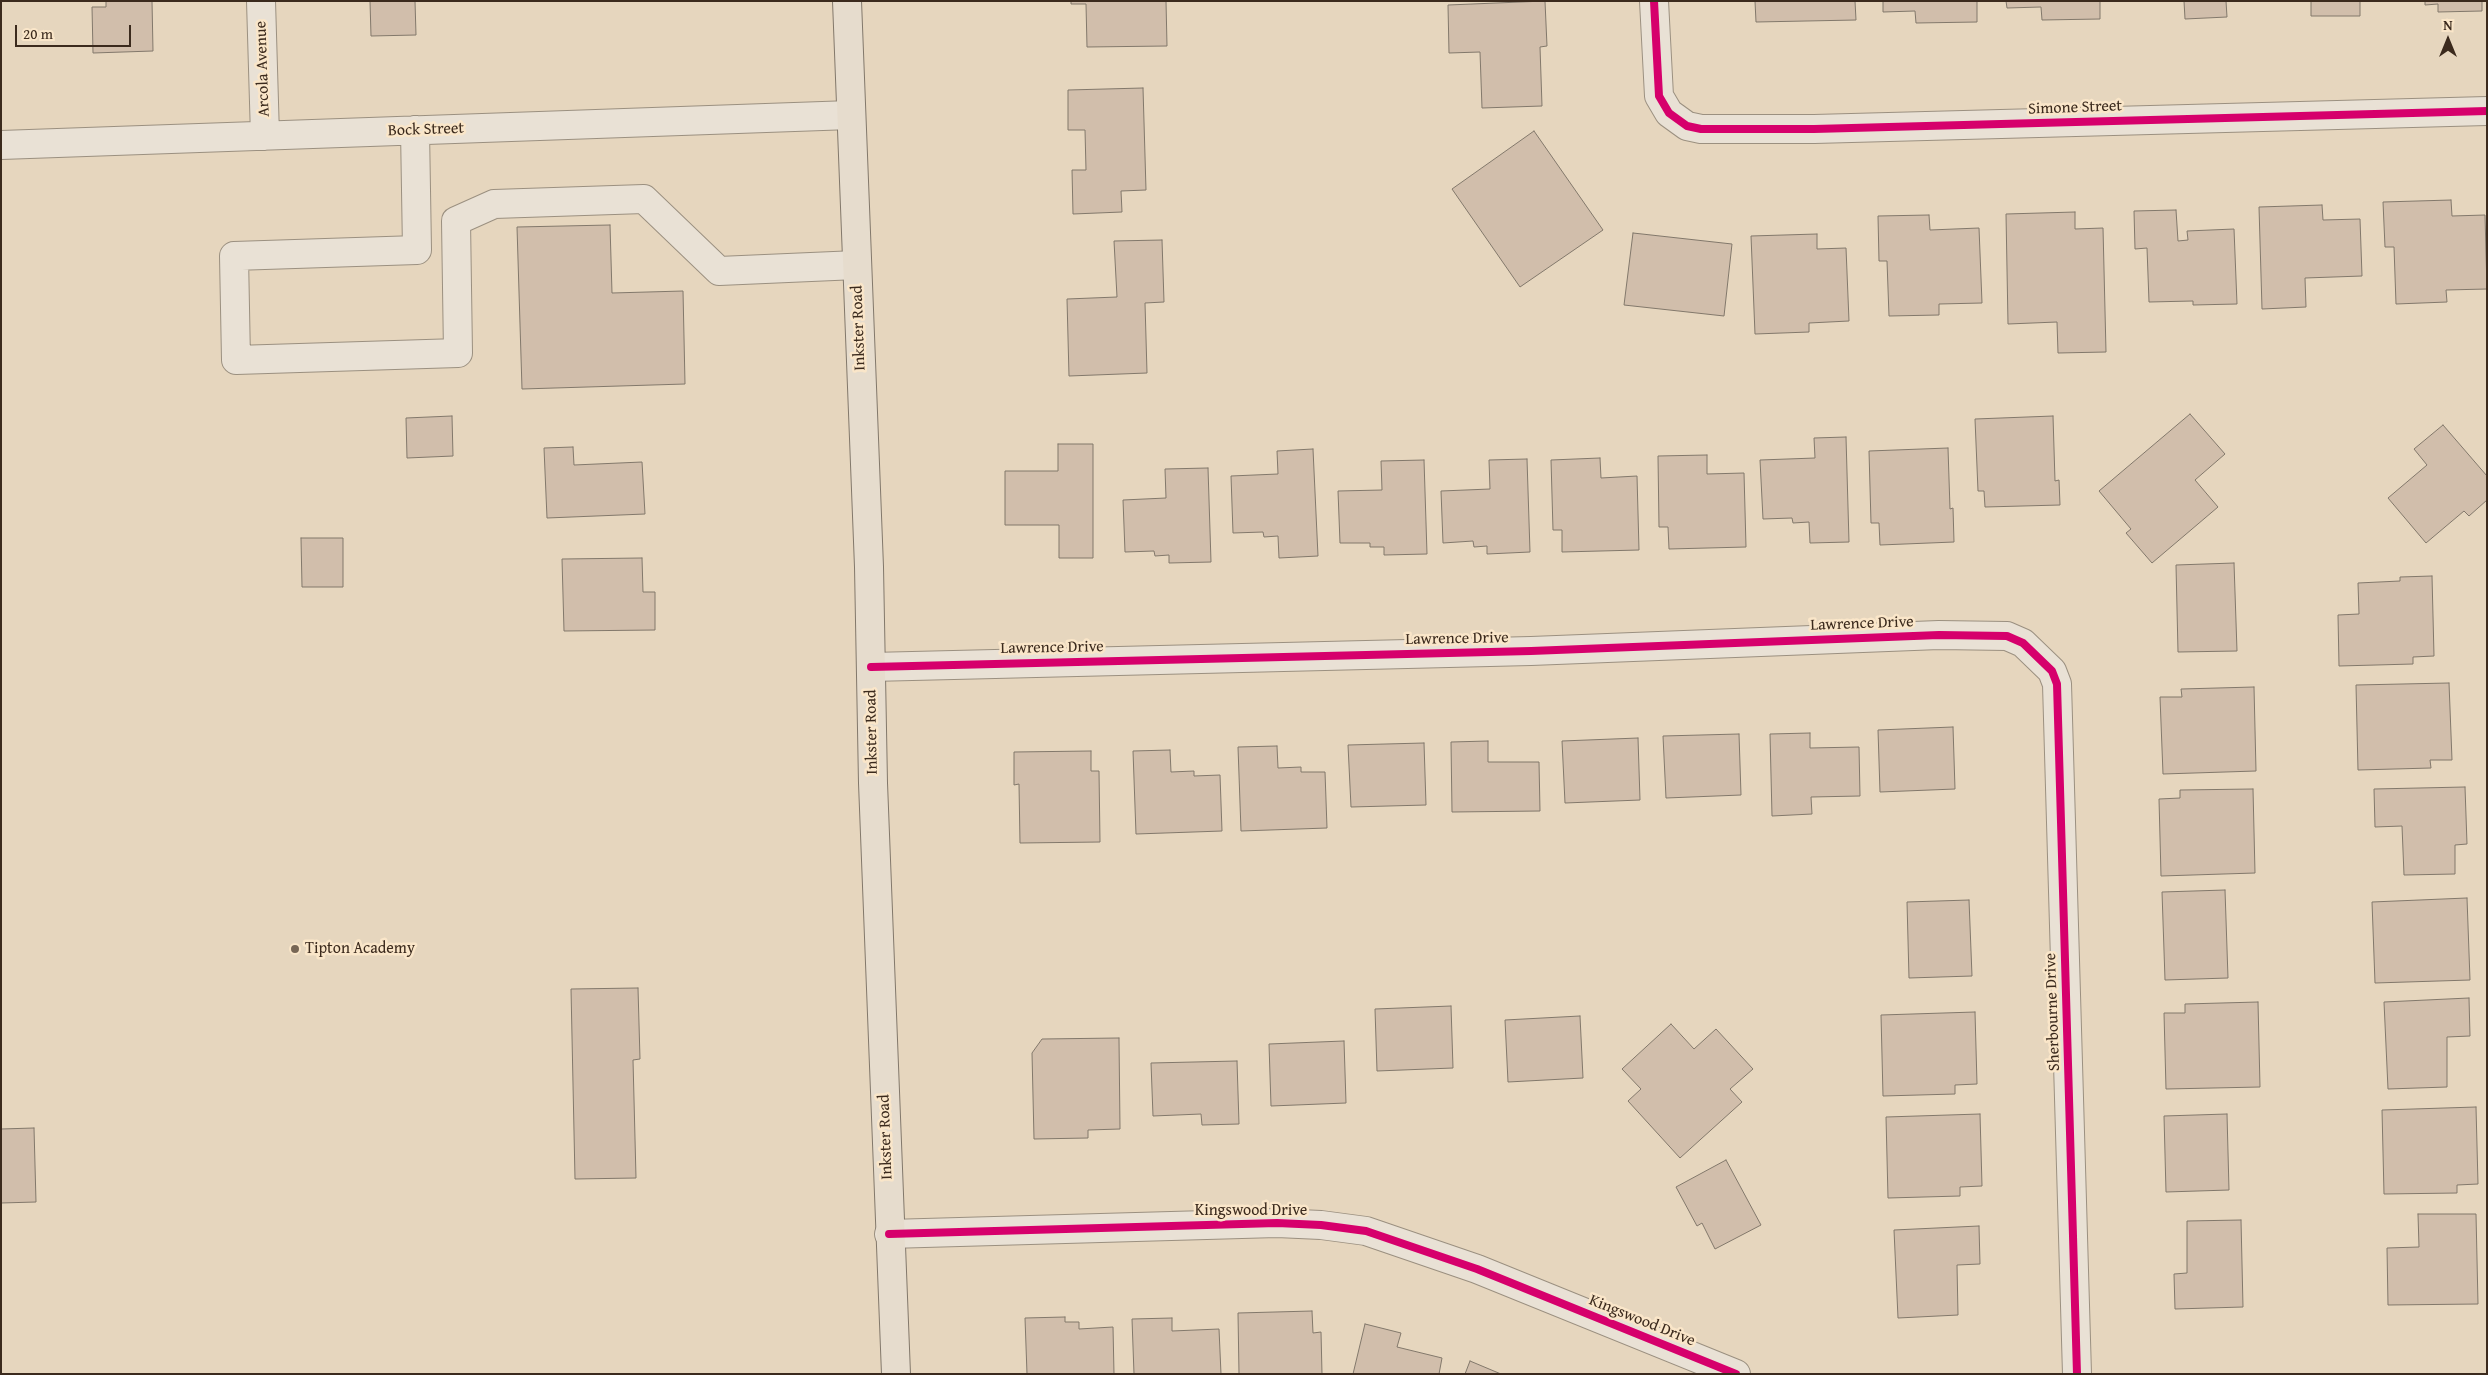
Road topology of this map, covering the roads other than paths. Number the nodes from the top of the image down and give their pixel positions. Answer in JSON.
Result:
{"nodes":[{"id":1,"x":261,"y":1,"type":"edge"},
{"id":2,"x":847,"y":1,"type":"edge"},
{"id":3,"x":1654,"y":1,"type":"edge"},
{"id":4,"x":2487,"y":111,"type":"edge"},
{"id":5,"x":851,"y":115,"type":"junction"},
{"id":6,"x":415,"y":130,"type":"junction"},
{"id":7,"x":264,"y":136,"type":"junction"},
{"id":8,"x":1,"y":145,"type":"edge"},
{"id":9,"x":417,"y":250,"type":"junction"},
{"id":10,"x":457,"y":250,"type":"junction"},
{"id":11,"x":857,"y":265,"type":"junction"},
{"id":12,"x":2039,"y":655,"type":"joint"},
{"id":13,"x":871,"y":667,"type":"junction"},
{"id":14,"x":889,"y":1234,"type":"junction"},
{"id":15,"x":896,"y":1374,"type":"edge"},
{"id":16,"x":1736,"y":1374,"type":"edge"},
{"id":17,"x":2077,"y":1374,"type":"edge"}],
"edges":[{"from":1,"to":7,"type":"street","name":"Arcola Avenue"},
{"from":2,"to":5,"type":"main road","name":"Inkster Road"},
{"from":3,"to":4,"type":"street","name":"Simone Street"},
{"from":5,"to":6,"type":"street","name":"Bock Street"},
{"from":5,"to":11,"type":"main road","name":"Inkster Road"},
{"from":6,"to":7,"type":"street","name":"Bock Street"},
{"from":6,"to":9,"type":"street"},
{"from":7,"to":8,"type":"street","name":"Bock Street"},
{"from":9,"to":10,"type":"street"},
{"from":9,"to":10,"type":"street"},
{"from":10,"to":11,"type":"street"},
{"from":11,"to":13,"type":"main road","name":"Inkster Road"},
{"from":12,"to":13,"type":"street","name":"Lawrence Drive"},
{"from":12,"to":17,"type":"street","name":"Sherbourne Drive"},
{"from":13,"to":14,"type":"main road","name":"Inkster Road"},
{"from":14,"to":15,"type":"main road","name":"Inkster Road"},
{"from":14,"to":16,"type":"street","name":"Kingswood Drive"}]}
